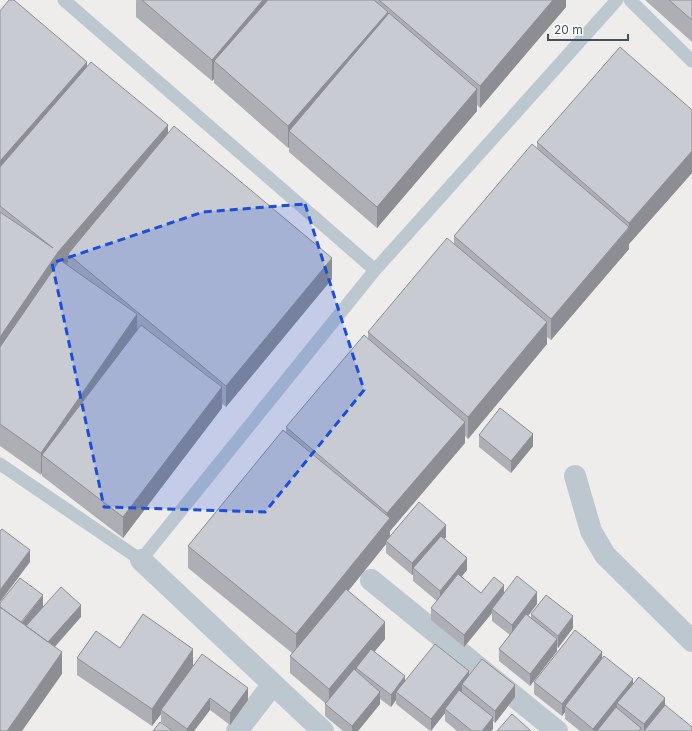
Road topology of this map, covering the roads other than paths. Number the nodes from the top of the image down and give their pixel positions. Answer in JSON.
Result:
{"nodes":[{"id":1,"x":64,"y":0,"type":"edge"},
{"id":2,"x":617,"y":0,"type":"edge"},
{"id":3,"x":630,"y":0,"type":"edge"},
{"id":4,"x":692,"y":61,"type":"edge"},
{"id":5,"x":375,"y":270,"type":"junction"},
{"id":6,"x":0,"y":464,"type":"edge"},
{"id":7,"x":575,"y":476,"type":"dead end"},
{"id":8,"x":141,"y":560,"type":"junction"},
{"id":9,"x":371,"y":580,"type":"dead end"},
{"id":10,"x":692,"y":641,"type":"edge"},
{"id":11,"x":273,"y":684,"type":"junction"},
{"id":12,"x":237,"y":731,"type":"edge"},
{"id":13,"x":323,"y":731,"type":"edge"},
{"id":14,"x":557,"y":731,"type":"edge"}],
"edges":[{"from":1,"to":5,"type":"lane"},
{"from":2,"to":5,"type":"lane"},
{"from":3,"to":4,"type":"lane"},
{"from":5,"to":8,"type":"lane"},
{"from":6,"to":8,"type":"lane"},
{"from":7,"to":10,"type":"street"},
{"from":8,"to":11,"type":"street"},
{"from":9,"to":14,"type":"street"},
{"from":11,"to":12,"type":"street"},
{"from":11,"to":13,"type":"street"}]}
